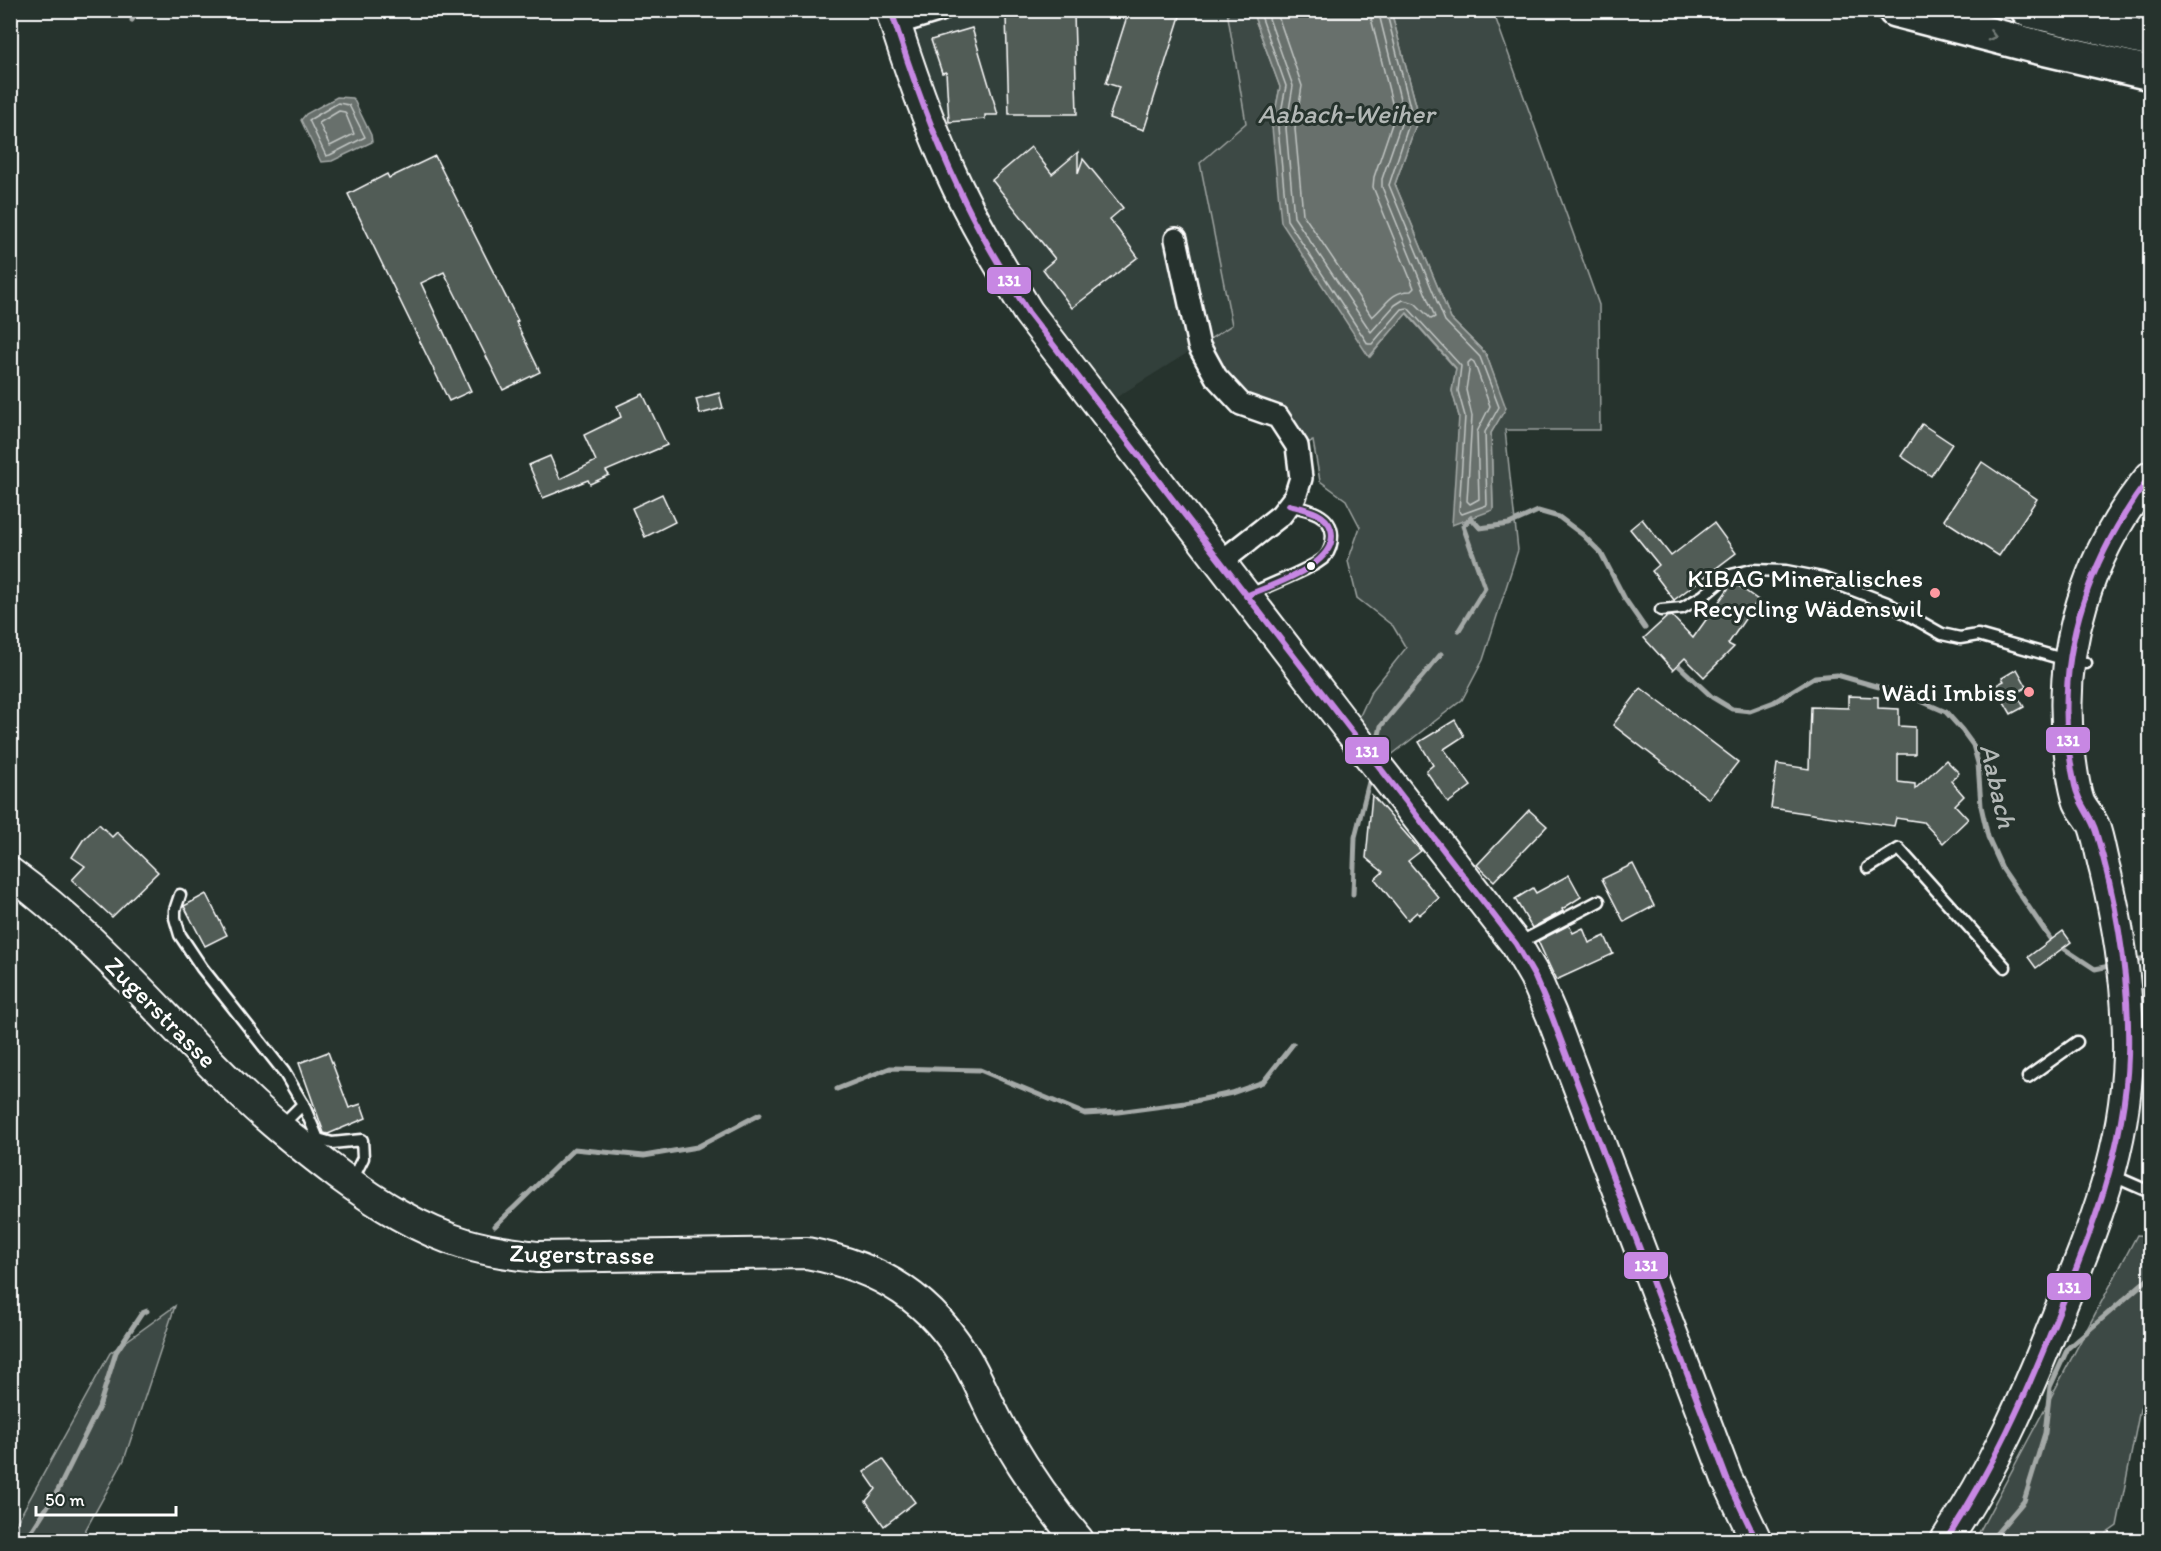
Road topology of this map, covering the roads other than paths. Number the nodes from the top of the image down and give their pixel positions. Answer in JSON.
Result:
{"nodes":[{"id":1,"x":941,"y":10,"type":"edge"},
{"id":2,"x":1895,"y":10,"type":"edge"},
{"id":3,"x":2028,"y":10,"type":"edge"},
{"id":4,"x":893,"y":17,"type":"edge"},
{"id":5,"x":2151,"y":39,"type":"edge"},
{"id":6,"x":2151,"y":73,"type":"edge"},
{"id":7,"x":1176,"y":239,"type":"dead end"},
{"id":8,"x":2151,"y":477,"type":"edge"},
{"id":9,"x":2151,"y":504,"type":"edge"},
{"id":10,"x":1289,"y":505,"type":"junction"},
{"id":11,"x":1221,"y":562,"type":"junction"},
{"id":12,"x":1246,"y":596,"type":"junction"},
{"id":13,"x":1661,"y":610,"type":"dead end"},
{"id":14,"x":2078,"y":662,"type":"junction"},
{"id":15,"x":1868,"y":868,"type":"dead end"},
{"id":16,"x":10,"y":873,"type":"edge"},
{"id":17,"x":180,"y":895,"type":"dead end"},
{"id":18,"x":1599,"y":901,"type":"dead end"},
{"id":19,"x":1516,"y":944,"type":"junction"},
{"id":20,"x":2006,"y":967,"type":"dead end"},
{"id":21,"x":2077,"y":1042,"type":"dead end"},
{"id":22,"x":2028,"y":1077,"type":"dead end"},
{"id":23,"x":303,"y":1104,"type":"junction"},
{"id":24,"x":279,"y":1128,"type":"junction"},
{"id":25,"x":2110,"y":1175,"type":"junction"},
{"id":26,"x":350,"y":1183,"type":"junction"},
{"id":27,"x":2151,"y":1192,"type":"edge"},
{"id":28,"x":1078,"y":1540,"type":"edge"},
{"id":29,"x":1756,"y":1540,"type":"edge"},
{"id":30,"x":1946,"y":1540,"type":"edge"}],
"edges":[{"from":1,"to":4,"type":"street"},
{"from":2,"to":6,"type":"highway","one_way":true},
{"from":3,"to":5,"type":"highway"},
{"from":4,"to":11,"type":"main road"},
{"from":7,"to":10,"type":"street"},
{"from":8,"to":14,"type":"main road"},
{"from":9,"to":14,"type":"main road"},
{"from":10,"to":11,"type":"street"},
{"from":10,"to":12,"type":"lane"},
{"from":11,"to":12,"type":"main road"},
{"from":12,"to":19,"type":"main road"},
{"from":13,"to":14,"type":"lane"},
{"from":14,"to":25,"type":"main road"},
{"from":15,"to":20,"type":"lane"},
{"from":16,"to":24,"type":"main road","name":"Zugerstrasse"},
{"from":17,"to":23,"type":"lane"},
{"from":18,"to":19,"type":"lane"},
{"from":19,"to":29,"type":"main road"},
{"from":21,"to":22,"type":"lane"},
{"from":23,"to":24,"type":"lane"},
{"from":23,"to":26,"type":"lane"},
{"from":24,"to":26,"type":"main road","name":"Zugerstrasse"},
{"from":25,"to":27,"type":"lane"},
{"from":25,"to":30,"type":"main road"},
{"from":26,"to":28,"type":"main road","name":"Zugerstrasse"}]}
